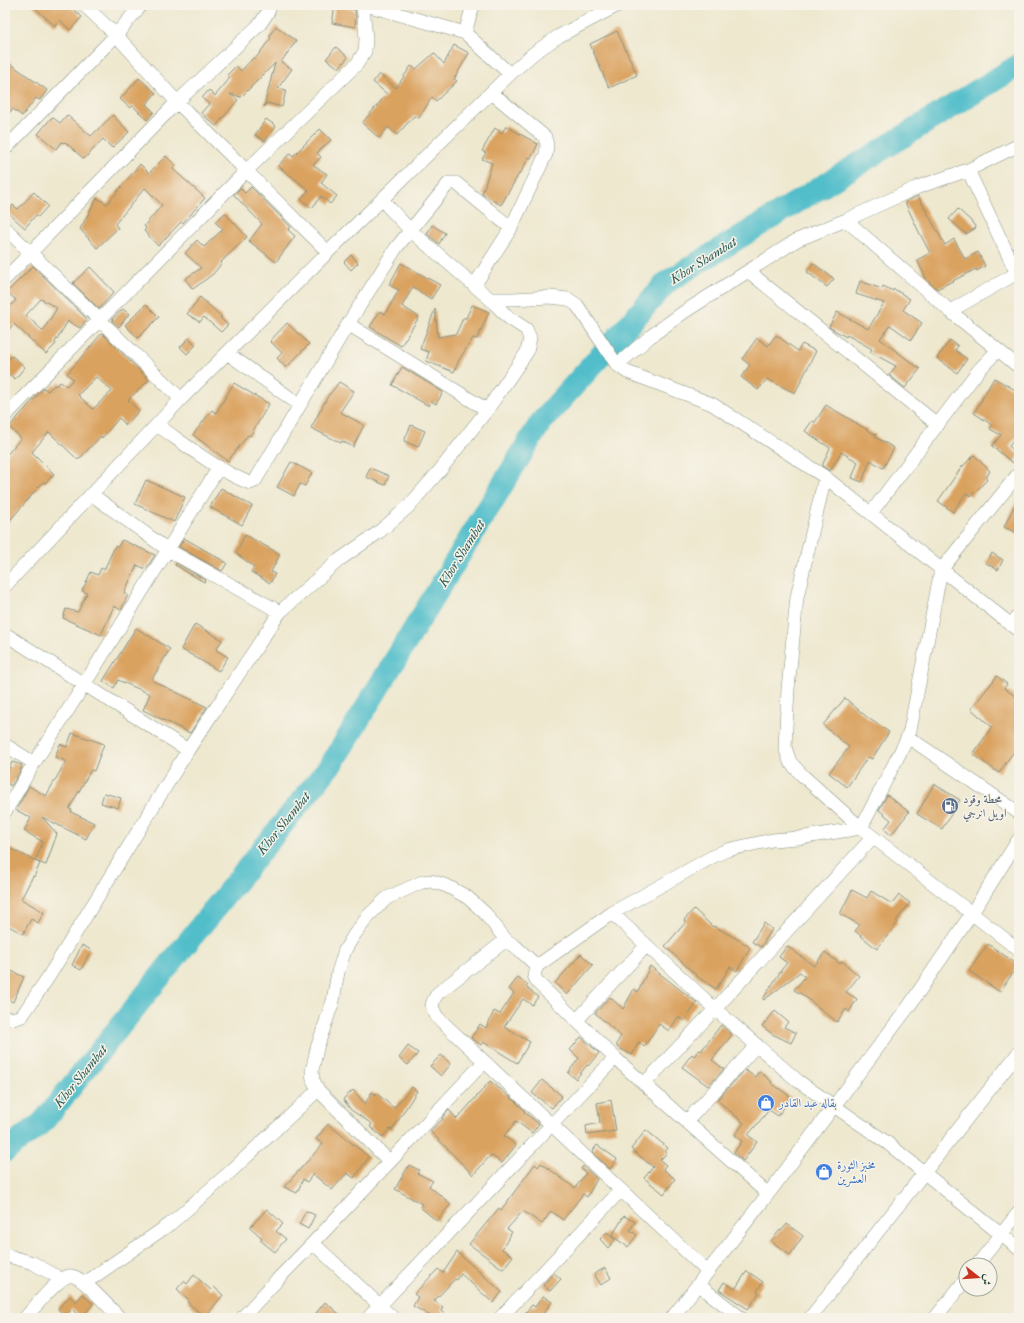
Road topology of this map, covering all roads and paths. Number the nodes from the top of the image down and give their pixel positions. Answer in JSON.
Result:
{"nodes":[{"id":1,"x":84,"y":5,"type":"edge"},
{"id":2,"x":141,"y":5,"type":"edge"},
{"id":3,"x":270,"y":5,"type":"edge"},
{"id":4,"x":365,"y":5,"type":"edge"},
{"id":5,"x":473,"y":5,"type":"edge"},
{"id":6,"x":618,"y":5,"type":"edge"},
{"id":7,"x":465,"y":33,"type":"junction"},
{"id":8,"x":116,"y":35,"type":"junction"},
{"id":9,"x":510,"y":74,"type":"junction"},
{"id":10,"x":492,"y":93,"type":"junction"},
{"id":11,"x":177,"y":102,"type":"junction"},
{"id":12,"x":1019,"y":145,"type":"edge"},
{"id":13,"x":5,"y":149,"type":"edge"},
{"id":14,"x":968,"y":170,"type":"junction"},
{"id":15,"x":246,"y":171,"type":"junction"},
{"id":16,"x":382,"y":200,"type":"junction"},
{"id":17,"x":846,"y":220,"type":"junction"},
{"id":18,"x":5,"y":228,"type":"edge"},
{"id":19,"x":511,"y":228,"type":"junction"},
{"id":20,"x":410,"y":230,"type":"junction"},
{"id":21,"x":328,"y":252,"type":"junction"},
{"id":22,"x":30,"y":253,"type":"junction"},
{"id":23,"x":748,"y":271,"type":"junction"},
{"id":24,"x":1018,"y":273,"type":"edge"},
{"id":25,"x":5,"y":279,"type":"edge"},
{"id":26,"x":474,"y":286,"type":"junction"},
{"id":27,"x":490,"y":299,"type":"junction"},
{"id":28,"x":950,"y":311,"type":"junction"},
{"id":29,"x":99,"y":320,"type":"junction"},
{"id":30,"x":348,"y":324,"type":"junction"},
{"id":31,"x":998,"y":350,"type":"junction"},
{"id":32,"x":227,"y":353,"type":"junction"},
{"id":33,"x":617,"y":365,"type":"junction"},
{"id":34,"x":1019,"y":368,"type":"edge"},
{"id":35,"x":181,"y":399,"type":"junction"},
{"id":36,"x":300,"y":406,"type":"junction"},
{"id":37,"x":487,"y":410,"type":"junction"},
{"id":38,"x":5,"y":416,"type":"edge"},
{"id":39,"x":157,"y":425,"type":"junction"},
{"id":40,"x":938,"y":425,"type":"junction"},
{"id":41,"x":219,"y":467,"type":"junction"},
{"id":42,"x":1019,"y":473,"type":"edge"},
{"id":43,"x":825,"y":477,"type":"junction"},
{"id":44,"x":91,"y":494,"type":"junction"},
{"id":45,"x":871,"y":513,"type":"junction"},
{"id":46,"x":168,"y":550,"type":"junction"},
{"id":47,"x":941,"y":570,"type":"junction"},
{"id":48,"x":8,"y":577,"type":"edge"},
{"id":49,"x":280,"y":612,"type":"junction"},
{"id":50,"x":1016,"y":624,"type":"edge"},
{"id":51,"x":5,"y":634,"type":"edge"},
{"id":52,"x":84,"y":685,"type":"junction"},
{"id":53,"x":908,"y":737,"type":"junction"},
{"id":54,"x":5,"y":744,"type":"edge"},
{"id":55,"x":188,"y":750,"type":"junction"},
{"id":56,"x":34,"y":763,"type":"junction"},
{"id":57,"x":5,"y":812,"type":"edge"},
{"id":58,"x":1019,"y":813,"type":"edge"},
{"id":59,"x":861,"y":828,"type":"junction"},
{"id":60,"x":873,"y":836,"type":"junction"},
{"id":61,"x":1019,"y":839,"type":"edge"},
{"id":62,"x":612,"y":913,"type":"junction"},
{"id":63,"x":972,"y":913,"type":"junction"},
{"id":64,"x":506,"y":940,"type":"junction"},
{"id":65,"x":646,"y":946,"type":"junction"},
{"id":66,"x":1019,"y":950,"type":"edge"},
{"id":67,"x":537,"y":966,"type":"junction"},
{"id":68,"x":715,"y":1009,"type":"junction"},
{"id":69,"x":5,"y":1018,"type":"edge"},
{"id":70,"x":576,"y":1020,"type":"junction"},
{"id":71,"x":757,"y":1045,"type":"junction"},
{"id":72,"x":1019,"y":1052,"type":"edge"},
{"id":73,"x":615,"y":1058,"type":"junction"},
{"id":74,"x":484,"y":1062,"type":"junction"},
{"id":75,"x":644,"y":1084,"type":"junction"},
{"id":76,"x":318,"y":1090,"type":"junction"},
{"id":77,"x":834,"y":1105,"type":"junction"},
{"id":78,"x":686,"y":1122,"type":"junction"},
{"id":79,"x":551,"y":1125,"type":"junction"},
{"id":80,"x":390,"y":1162,"type":"junction"},
{"id":81,"x":924,"y":1173,"type":"junction"},
{"id":82,"x":621,"y":1190,"type":"junction"},
{"id":83,"x":768,"y":1194,"type":"junction"},
{"id":84,"x":1019,"y":1212,"type":"edge"},
{"id":85,"x":1001,"y":1234,"type":"junction"},
{"id":86,"x":313,"y":1243,"type":"junction"},
{"id":87,"x":1019,"y":1249,"type":"edge"},
{"id":88,"x":5,"y":1254,"type":"edge"},
{"id":89,"x":983,"y":1257,"type":"edge"},
{"id":90,"x":708,"y":1272,"type":"junction"},
{"id":91,"x":61,"y":1279,"type":"junction"},
{"id":92,"x":85,"y":1283,"type":"junction"},
{"id":93,"x":699,"y":1285,"type":"junction"},
{"id":94,"x":958,"y":1289,"type":"edge"},
{"id":95,"x":380,"y":1306,"type":"junction"},
{"id":96,"x":25,"y":1318,"type":"edge"},
{"id":97,"x":120,"y":1318,"type":"edge"},
{"id":98,"x":242,"y":1318,"type":"edge"},
{"id":99,"x":368,"y":1318,"type":"edge"},
{"id":100,"x":393,"y":1318,"type":"edge"},
{"id":101,"x":500,"y":1318,"type":"edge"},
{"id":102,"x":672,"y":1318,"type":"edge"},
{"id":103,"x":741,"y":1318,"type":"edge"},
{"id":104,"x":810,"y":1318,"type":"edge"},
{"id":105,"x":935,"y":1318,"type":"edge"}],
"edges":[{"from":1,"to":8,"type":"street"},
{"from":2,"to":8,"type":"street"},
{"from":3,"to":11,"type":"street"},
{"from":4,"to":7,"type":"street"},
{"from":4,"to":15,"type":"street"},
{"from":5,"to":7,"type":"street"},
{"from":6,"to":9,"type":"street"},
{"from":7,"to":9,"type":"street"},
{"from":8,"to":11,"type":"street"},
{"from":8,"to":13,"type":"street"},
{"from":9,"to":10,"type":"street"},
{"from":10,"to":16,"type":"street"},
{"from":10,"to":19,"type":"street"},
{"from":11,"to":15,"type":"street"},
{"from":11,"to":22,"type":"street"},
{"from":12,"to":14,"type":"street"},
{"from":14,"to":17,"type":"street"},
{"from":14,"to":24,"type":"street"},
{"from":15,"to":21,"type":"street"},
{"from":15,"to":29,"type":"street"},
{"from":16,"to":20,"type":"street"},
{"from":16,"to":21,"type":"street"},
{"from":17,"to":23,"type":"street"},
{"from":17,"to":28,"type":"street"},
{"from":18,"to":22,"type":"street"},
{"from":19,"to":20,"type":"street"},
{"from":19,"to":26,"type":"street"},
{"from":20,"to":26,"type":"street"},
{"from":20,"to":30,"type":"street"},
{"from":21,"to":32,"type":"street"},
{"from":22,"to":25,"type":"street"},
{"from":22,"to":29,"type":"street"},
{"from":23,"to":33,"type":"street"},
{"from":23,"to":40,"type":"street"},
{"from":24,"to":28,"type":"street"},
{"from":26,"to":27,"type":"street"},
{"from":27,"to":33,"type":"street"},
{"from":27,"to":37,"type":"street"},
{"from":28,"to":31,"type":"street"},
{"from":29,"to":35,"type":"street"},
{"from":29,"to":38,"type":"street"},
{"from":30,"to":36,"type":"street"},
{"from":30,"to":37,"type":"street"},
{"from":31,"to":34,"type":"street"},
{"from":31,"to":40,"type":"street"},
{"from":32,"to":35,"type":"street"},
{"from":32,"to":36,"type":"street"},
{"from":33,"to":43,"type":"street"},
{"from":35,"to":39,"type":"street"},
{"from":36,"to":41,"type":"street"},
{"from":37,"to":49,"type":"street"},
{"from":39,"to":41,"type":"street"},
{"from":39,"to":44,"type":"street"},
{"from":40,"to":45,"type":"street"},
{"from":41,"to":46,"type":"street"},
{"from":42,"to":47,"type":"street"},
{"from":43,"to":45,"type":"street"},
{"from":43,"to":59,"type":"street"},
{"from":44,"to":46,"type":"street"},
{"from":44,"to":48,"type":"street"},
{"from":45,"to":47,"type":"street"},
{"from":46,"to":49,"type":"street"},
{"from":46,"to":52,"type":"street"},
{"from":47,"to":50,"type":"street"},
{"from":47,"to":53,"type":"street"},
{"from":49,"to":55,"type":"street"},
{"from":51,"to":52,"type":"street"},
{"from":52,"to":55,"type":"street"},
{"from":52,"to":56,"type":"street"},
{"from":53,"to":58,"type":"street"},
{"from":53,"to":59,"type":"street"},
{"from":54,"to":56,"type":"street"},
{"from":55,"to":69,"type":"street"},
{"from":56,"to":57,"type":"street"},
{"from":59,"to":60,"type":"street"},
{"from":59,"to":62,"type":"street"},
{"from":60,"to":63,"type":"street"},
{"from":60,"to":68,"type":"street"},
{"from":61,"to":63,"type":"street"},
{"from":62,"to":65,"type":"street"},
{"from":62,"to":67,"type":"street"},
{"from":63,"to":66,"type":"street"},
{"from":63,"to":77,"type":"street"},
{"from":64,"to":67,"type":"street"},
{"from":64,"to":74,"type":"street"},
{"from":64,"to":76,"type":"street"},
{"from":65,"to":68,"type":"street"},
{"from":65,"to":70,"type":"street"},
{"from":67,"to":70,"type":"street"},
{"from":68,"to":71,"type":"street"},
{"from":68,"to":75,"type":"street"},
{"from":70,"to":73,"type":"street"},
{"from":71,"to":77,"type":"street"},
{"from":71,"to":78,"type":"street"},
{"from":72,"to":81,"type":"street"},
{"from":73,"to":75,"type":"street"},
{"from":73,"to":79,"type":"street"},
{"from":74,"to":79,"type":"street"},
{"from":74,"to":80,"type":"street"},
{"from":75,"to":78,"type":"street"},
{"from":76,"to":80,"type":"street"},
{"from":76,"to":92,"type":"street"},
{"from":77,"to":81,"type":"street"},
{"from":77,"to":83,"type":"street"},
{"from":78,"to":83,"type":"street"},
{"from":79,"to":82,"type":"street"},
{"from":79,"to":95,"type":"street"},
{"from":80,"to":86,"type":"street"},
{"from":81,"to":85,"type":"street"},
{"from":81,"to":104,"type":"street"},
{"from":82,"to":90,"type":"street"},
{"from":82,"to":101,"type":"street"},
{"from":83,"to":90,"type":"street"},
{"from":84,"to":85,"type":"street"},
{"from":85,"to":87,"type":"street"},
{"from":85,"to":89,"type":"street"},
{"from":86,"to":95,"type":"street"},
{"from":86,"to":98,"type":"street"},
{"from":88,"to":91,"type":"street"},
{"from":90,"to":93,"type":"street"},
{"from":91,"to":92,"type":"street"},
{"from":91,"to":96,"type":"street"},
{"from":92,"to":97,"type":"street"},
{"from":93,"to":102,"type":"street"},
{"from":93,"to":103,"type":"street"},
{"from":94,"to":105,"type":"street"},
{"from":95,"to":99,"type":"street"},
{"from":95,"to":100,"type":"street"}]}
